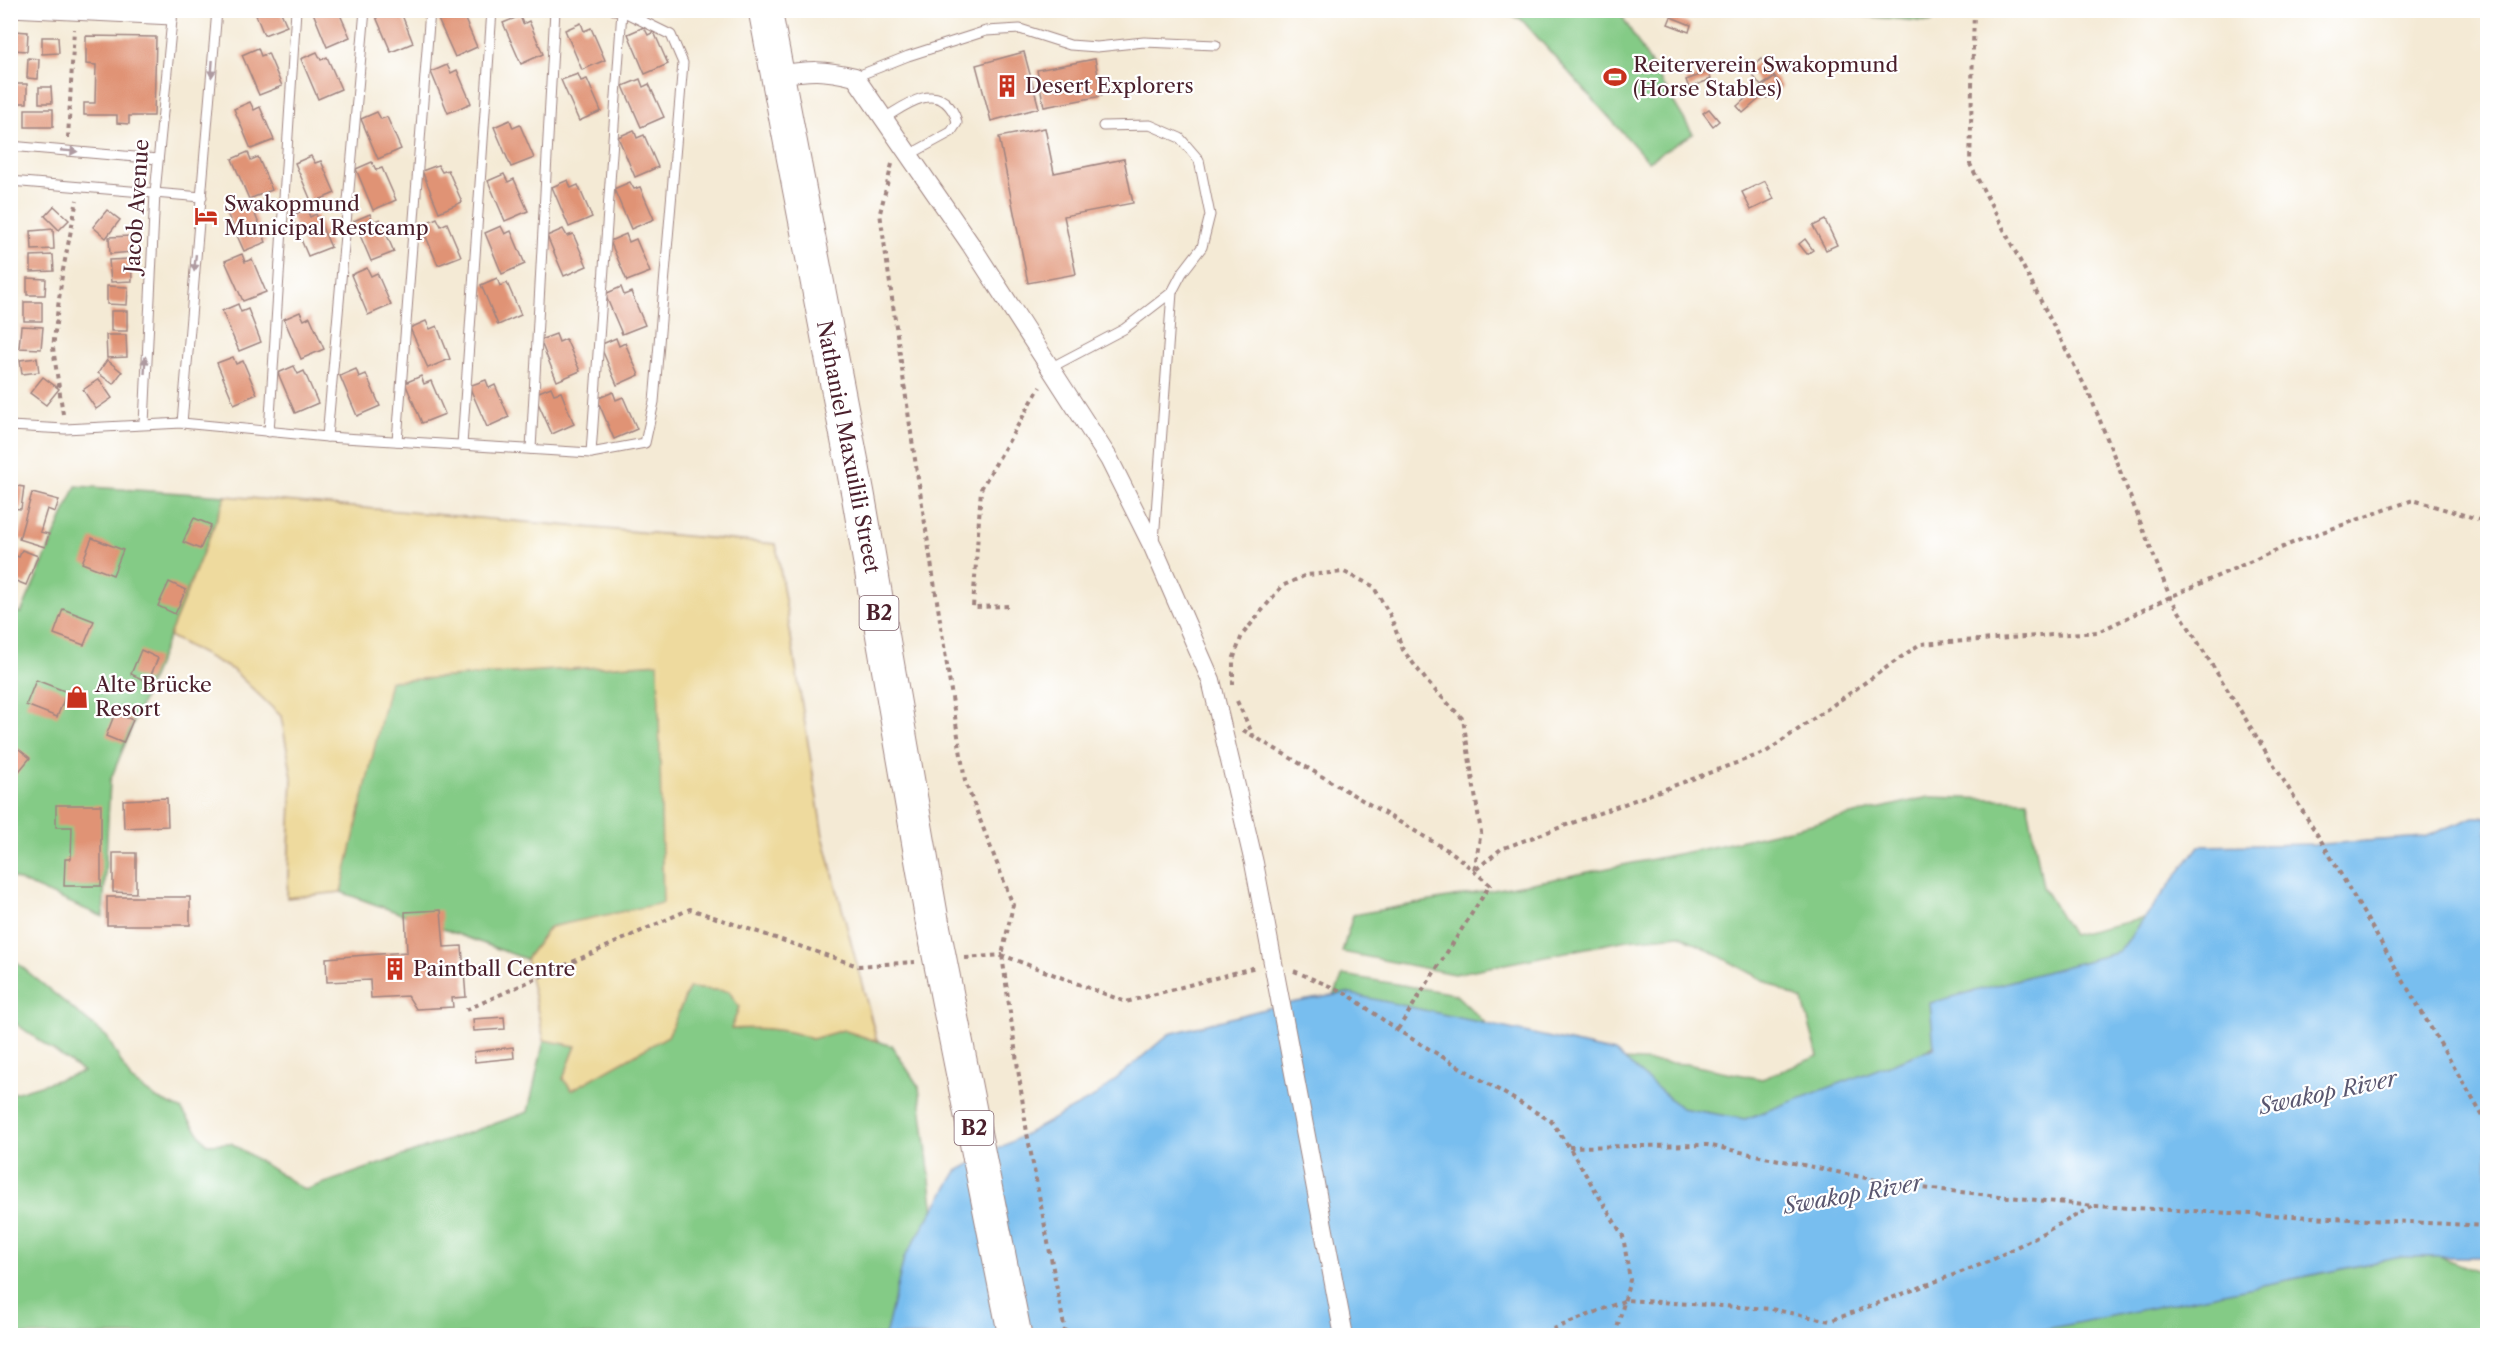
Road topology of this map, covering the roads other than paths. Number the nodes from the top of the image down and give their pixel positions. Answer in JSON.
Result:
{"nodes":[{"id":1,"x":217,"y":10,"type":"edge"},
{"id":2,"x":296,"y":10,"type":"edge"},
{"id":3,"x":365,"y":10,"type":"edge"},
{"id":4,"x":430,"y":10,"type":"edge"},
{"id":5,"x":492,"y":10,"type":"edge"},
{"id":6,"x":555,"y":10,"type":"edge"},
{"id":7,"x":614,"y":10,"type":"edge"},
{"id":8,"x":765,"y":10,"type":"edge"},
{"id":9,"x":622,"y":11,"type":"edge"},
{"id":10,"x":10,"y":12,"type":"edge"},
{"id":11,"x":173,"y":15,"type":"edge"},
{"id":12,"x":1216,"y":45,"type":"dead end"},
{"id":13,"x":777,"y":75,"type":"junction"},
{"id":14,"x":855,"y":77,"type":"junction"},
{"id":15,"x":884,"y":118,"type":"junction"},
{"id":16,"x":1103,"y":126,"type":"dead end"},
{"id":17,"x":10,"y":146,"type":"edge"},
{"id":18,"x":909,"y":155,"type":"junction"},
{"id":19,"x":158,"y":159,"type":"junction"},
{"id":20,"x":10,"y":182,"type":"edge"},
{"id":21,"x":154,"y":193,"type":"junction"},
{"id":22,"x":202,"y":197,"type":"junction"},
{"id":23,"x":1172,"y":292,"type":"junction"},
{"id":24,"x":1050,"y":368,"type":"junction"},
{"id":25,"x":182,"y":423,"type":"junction"},
{"id":26,"x":144,"y":424,"type":"junction"},
{"id":27,"x":10,"y":426,"type":"edge"},
{"id":28,"x":268,"y":432,"type":"junction"},
{"id":29,"x":327,"y":437,"type":"junction"},
{"id":30,"x":397,"y":441,"type":"junction"},
{"id":31,"x":462,"y":445,"type":"junction"},
{"id":32,"x":531,"y":449,"type":"junction"},
{"id":33,"x":591,"y":453,"type":"junction"},
{"id":34,"x":1154,"y":546,"type":"junction"},
{"id":35,"x":1015,"y":1335,"type":"edge"},
{"id":36,"x":1344,"y":1335,"type":"edge"}],
"edges":[{"from":1,"to":22,"type":"lane","one_way":true},
{"from":2,"to":28,"type":"lane"},
{"from":3,"to":29,"type":"lane"},
{"from":4,"to":30,"type":"lane"},
{"from":5,"to":31,"type":"lane"},
{"from":6,"to":32,"type":"lane"},
{"from":7,"to":9,"type":"lane"},
{"from":8,"to":13,"type":"highway","name":"Nathaniel Maxuilili Street","number":"B2"},
{"from":9,"to":33,"type":"lane"},
{"from":9,"to":33,"type":"lane"},
{"from":10,"to":11,"type":"lane","name":"Jacob Avenue"},
{"from":11,"to":19,"type":"lane","name":"Jacob Avenue"},
{"from":12,"to":14,"type":"lane"},
{"from":13,"to":14,"type":"street"},
{"from":13,"to":35,"type":"highway","name":"Nathaniel Maxuilili Street","number":"B2","bridge":true},
{"from":14,"to":15,"type":"street"},
{"from":15,"to":18,"type":"street"},
{"from":15,"to":18,"type":"lane"},
{"from":16,"to":23,"type":"lane"},
{"from":17,"to":19,"type":"lane","one_way":true},
{"from":18,"to":24,"type":"street"},
{"from":19,"to":21,"type":"lane","name":"Jacob Avenue"},
{"from":20,"to":21,"type":"lane"},
{"from":21,"to":22,"type":"lane"},
{"from":26,"to":21,"type":"lane","name":"Jacob Avenue","one_way":true},
{"from":22,"to":25,"type":"lane","one_way":true},
{"from":23,"to":24,"type":"lane"},
{"from":23,"to":34,"type":"lane"},
{"from":24,"to":34,"type":"street"},
{"from":25,"to":26,"type":"lane"},
{"from":25,"to":28,"type":"lane"},
{"from":26,"to":27,"type":"lane"},
{"from":28,"to":29,"type":"lane"},
{"from":29,"to":30,"type":"lane"},
{"from":30,"to":31,"type":"lane"},
{"from":31,"to":32,"type":"lane"},
{"from":32,"to":33,"type":"lane"},
{"from":34,"to":36,"type":"street"}]}
